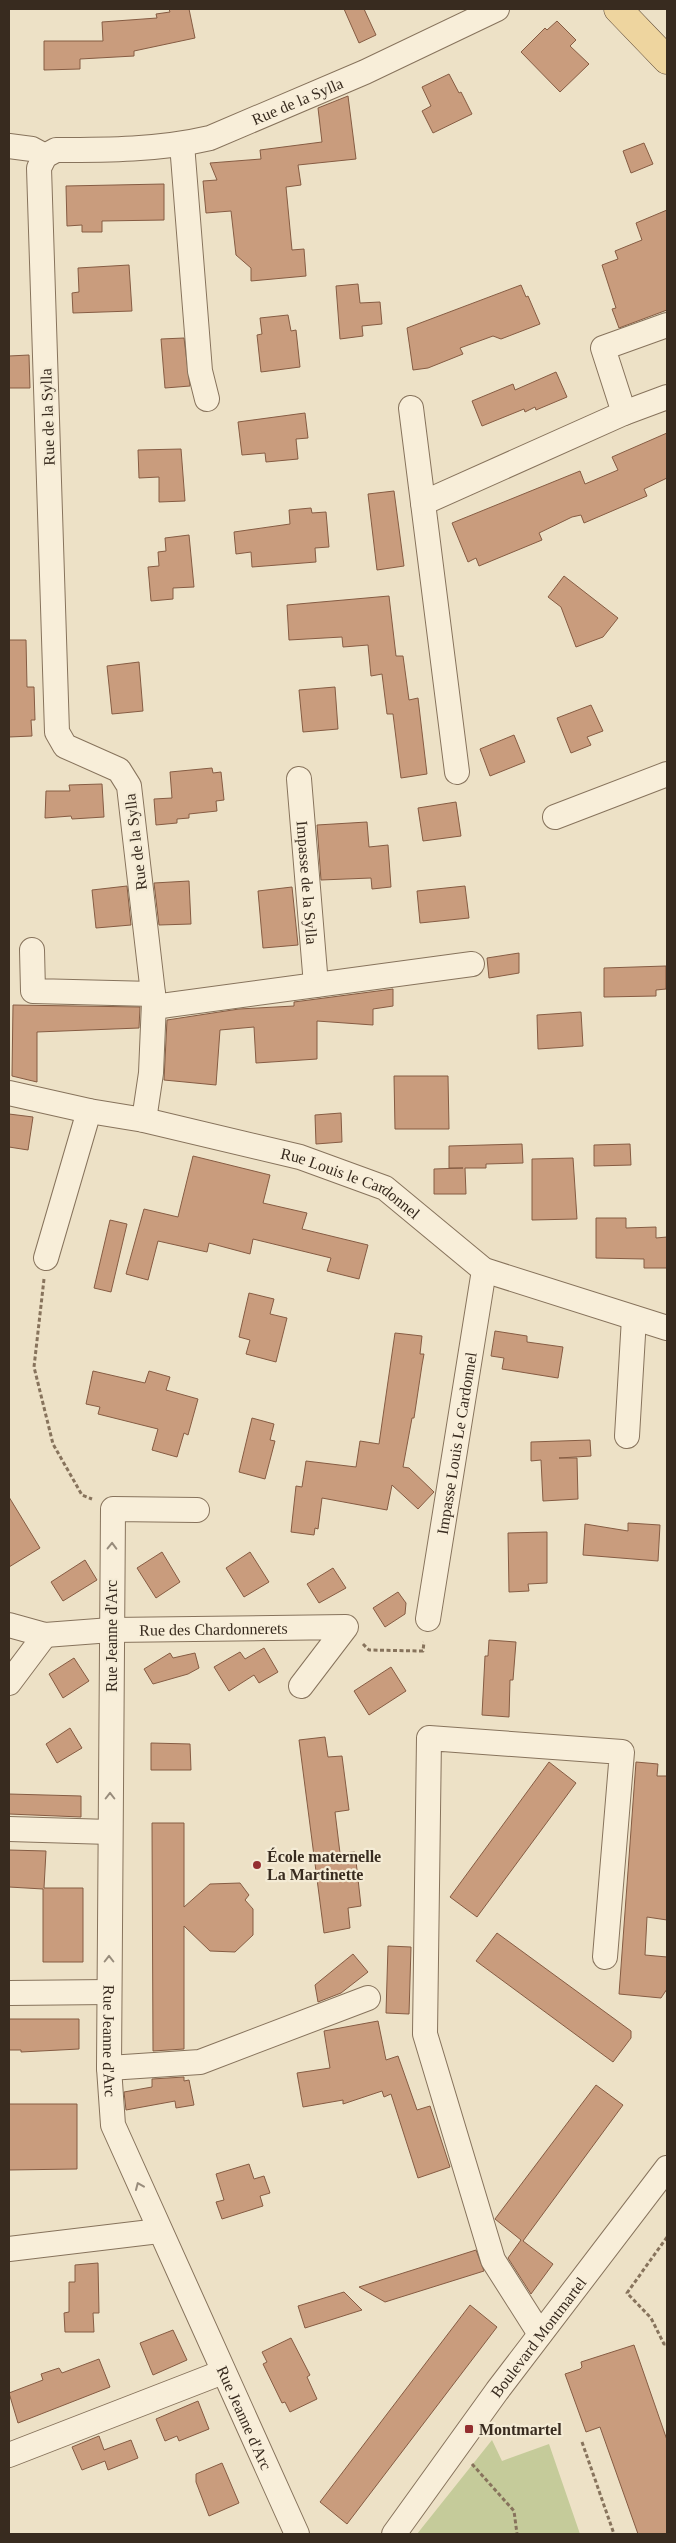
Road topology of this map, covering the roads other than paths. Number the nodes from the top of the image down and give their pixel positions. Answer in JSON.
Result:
{"nodes":[{"id":1,"x":497,"y":9,"type":"edge"},
{"id":2,"x":618,"y":9,"type":"edge"},
{"id":3,"x":666,"y":58,"type":"edge"},
{"id":4,"x":182,"y":144,"type":"junction"},
{"id":5,"x":9,"y":146,"type":"edge"},
{"id":6,"x":46,"y":156,"type":"junction"},
{"id":7,"x":667,"y":325,"type":"edge"},
{"id":8,"x":667,"y":397,"type":"edge"},
{"id":9,"x":208,"y":399,"type":"dead end"},
{"id":10,"x":412,"y":408,"type":"dead end"},
{"id":11,"x":624,"y":413,"type":"junction"},
{"id":12,"x":423,"y":503,"type":"junction"},
{"id":13,"x":457,"y":772,"type":"dead end"},
{"id":14,"x":667,"y":774,"type":"edge"},
{"id":15,"x":299,"y":779,"type":"dead end"},
{"id":16,"x":555,"y":817,"type":"dead end"},
{"id":17,"x":32,"y":950,"type":"dead end"},
{"id":18,"x":472,"y":964,"type":"dead end"},
{"id":19,"x":316,"y":985,"type":"junction"},
{"id":20,"x":153,"y":1000,"type":"junction"},
{"id":21,"x":9,"y":1093,"type":"edge"},
{"id":22,"x":89,"y":1111,"type":"junction"},
{"id":23,"x":144,"y":1120,"type":"junction"},
{"id":24,"x":46,"y":1258,"type":"road end"},
{"id":25,"x":484,"y":1270,"type":"junction"},
{"id":26,"x":634,"y":1318,"type":"junction"},
{"id":27,"x":667,"y":1328,"type":"edge"},
{"id":28,"x":627,"y":1436,"type":"dead end"},
{"id":29,"x":197,"y":1510,"type":"dead end"},
{"id":30,"x":428,"y":1619,"type":"dead end"},
{"id":31,"x":9,"y":1625,"type":"edge"},
{"id":32,"x":111,"y":1630,"type":"junction"},
{"id":33,"x":45,"y":1635,"type":"junction"},
{"id":34,"x":9,"y":1683,"type":"edge"},
{"id":35,"x":301,"y":1686,"type":"dead end"},
{"id":36,"x":9,"y":1829,"type":"edge"},
{"id":37,"x":110,"y":1832,"type":"junction"},
{"id":38,"x":605,"y":1956,"type":"dead end"},
{"id":39,"x":109,"y":1992,"type":"junction"},
{"id":40,"x":9,"y":1993,"type":"edge"},
{"id":41,"x":368,"y":1998,"type":"dead end"},
{"id":42,"x":109,"y":2068,"type":"junction"},
{"id":43,"x":667,"y":2168,"type":"edge"},
{"id":44,"x":159,"y":2231,"type":"junction"},
{"id":45,"x":9,"y":2249,"type":"edge"},
{"id":46,"x":540,"y":2334,"type":"junction"},
{"id":47,"x":223,"y":2372,"type":"junction"},
{"id":48,"x":9,"y":2455,"type":"edge"},
{"id":49,"x":297,"y":2534,"type":"edge"},
{"id":50,"x":394,"y":2534,"type":"edge"}],
"edges":[{"from":1,"to":4,"type":"street","name":"Rue de la Sylla"},
{"from":2,"to":3,"type":"main road"},
{"from":4,"to":6,"type":"street","name":"Rue de la Sylla"},
{"from":4,"to":9,"type":"street"},
{"from":5,"to":6,"type":"street"},
{"from":6,"to":20,"type":"street","name":"Rue de la Sylla"},
{"from":7,"to":11,"type":"street"},
{"from":8,"to":11,"type":"street"},
{"from":10,"to":12,"type":"street"},
{"from":11,"to":12,"type":"street"},
{"from":12,"to":13,"type":"street"},
{"from":14,"to":16,"type":"street"},
{"from":15,"to":19,"type":"street","name":"Impasse de la Sylla"},
{"from":17,"to":20,"type":"street"},
{"from":18,"to":19,"type":"street"},
{"from":19,"to":20,"type":"street"},
{"from":20,"to":23,"type":"street","name":"Rue de la Sylla"},
{"from":21,"to":22,"type":"street","name":"Rue Louis le Cardonnel"},
{"from":22,"to":23,"type":"street","name":"Rue Louis le Cardonnel"},
{"from":22,"to":24,"type":"street"},
{"from":23,"to":25,"type":"street","name":"Rue Louis le Cardonnel"},
{"from":25,"to":26,"type":"street","name":"Rue Louis le Cardonnel"},
{"from":25,"to":30,"type":"street","name":"Impasse Louis Le Cardonnel"},
{"from":26,"to":27,"type":"street","name":"Rue Louis le Cardonnel"},
{"from":26,"to":28,"type":"street"},
{"from":32,"to":29,"type":"street","name":"Rue Jeanne d'Arc","one_way":true},
{"from":31,"to":33,"type":"street","name":"Rue des Chardonnerets"},
{"from":32,"to":33,"type":"street","name":"Rue des Chardonnerets"},
{"from":32,"to":35,"type":"street","name":"Rue des Chardonnerets"},
{"from":37,"to":32,"type":"street","name":"Rue Jeanne d'Arc","one_way":true},
{"from":33,"to":34,"type":"street"},
{"from":36,"to":37,"type":"street"},
{"from":39,"to":37,"type":"street","name":"Rue Jeanne d'Arc","one_way":true},
{"from":38,"to":46,"type":"street"},
{"from":39,"to":40,"type":"street"},
{"from":39,"to":42,"type":"street","name":"Rue Jeanne d'Arc"},
{"from":41,"to":42,"type":"street"},
{"from":44,"to":42,"type":"street","name":"Rue Jeanne d'Arc","one_way":true},
{"from":43,"to":46,"type":"street","name":"Boulevard Montmartel"},
{"from":44,"to":45,"type":"street"},
{"from":44,"to":47,"type":"street","name":"Rue Jeanne d'Arc"},
{"from":46,"to":50,"type":"street","name":"Boulevard Montmartel"},
{"from":47,"to":48,"type":"street"},
{"from":47,"to":49,"type":"street","name":"Rue Jeanne d'Arc"}]}
